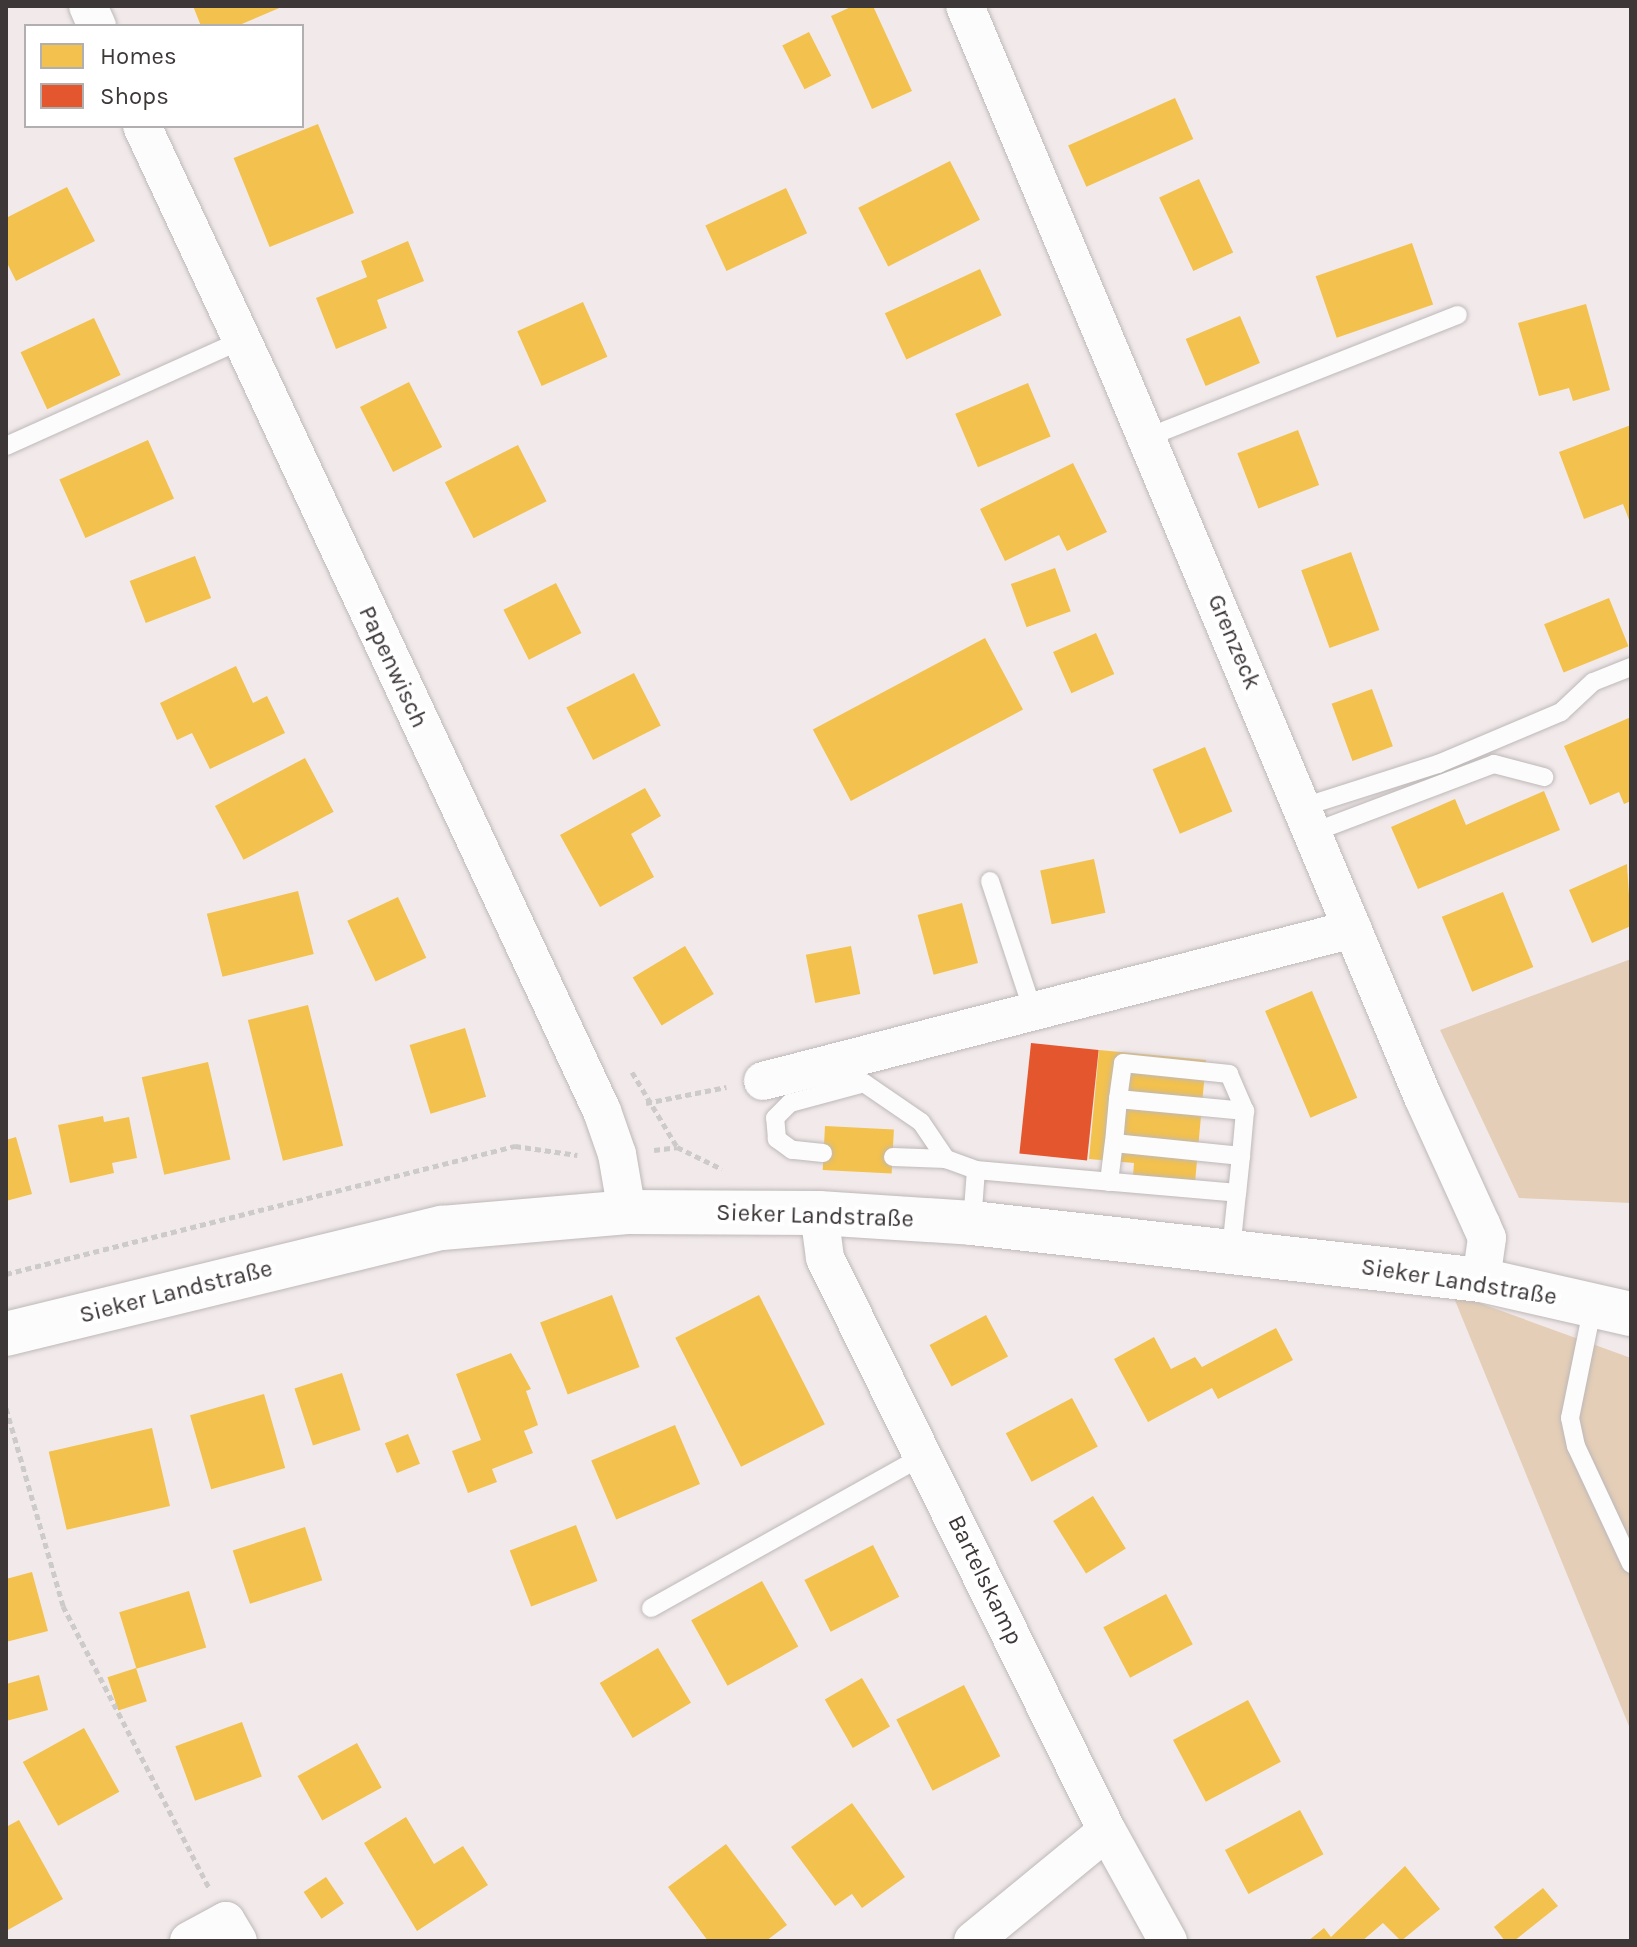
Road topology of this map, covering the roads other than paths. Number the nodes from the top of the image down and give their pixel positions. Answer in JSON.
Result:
{"nodes":[{"id":1,"x":965,"y":6,"type":"edge"},
{"id":2,"x":143,"y":128,"type":"edge"},
{"id":3,"x":1458,"y":315,"type":"dead end"},
{"id":4,"x":240,"y":341,"type":"junction"},
{"id":5,"x":1148,"y":437,"type":"junction"},
{"id":6,"x":6,"y":446,"type":"edge"},
{"id":7,"x":1631,"y":667,"type":"edge"},
{"id":8,"x":1544,"y":777,"type":"dead end"},
{"id":9,"x":1309,"y":820,"type":"junction"},
{"id":10,"x":990,"y":881,"type":"dead end"},
{"id":11,"x":1353,"y":929,"type":"junction"},
{"id":12,"x":1033,"y":1011,"type":"junction"},
{"id":13,"x":763,"y":1081,"type":"road end"},
{"id":14,"x":1118,"y":1099,"type":"junction"},
{"id":15,"x":1245,"y":1111,"type":"junction"},
{"id":16,"x":1114,"y":1143,"type":"junction"},
{"id":17,"x":823,"y":1153,"type":"dead end"},
{"id":18,"x":1241,"y":1156,"type":"junction"},
{"id":19,"x":893,"y":1157,"type":"dead end"},
{"id":20,"x":946,"y":1159,"type":"junction"},
{"id":21,"x":976,"y":1170,"type":"junction"},
{"id":22,"x":1109,"y":1182,"type":"junction"},
{"id":23,"x":1237,"y":1193,"type":"junction"},
{"id":24,"x":627,"y":1212,"type":"junction"},
{"id":25,"x":819,"y":1213,"type":"junction"},
{"id":26,"x":972,"y":1223,"type":"junction"},
{"id":27,"x":1231,"y":1250,"type":"junction"},
{"id":28,"x":1481,"y":1280,"type":"junction"},
{"id":29,"x":1612,"y":1310,"type":"edge"},
{"id":30,"x":6,"y":1334,"type":"edge"},
{"id":31,"x":923,"y":1456,"type":"junction"},
{"id":32,"x":1631,"y":1564,"type":"edge"},
{"id":33,"x":651,"y":1608,"type":"dead end"},
{"id":34,"x":1107,"y":1831,"type":"junction"},
{"id":35,"x":232,"y":1931,"type":"edge"},
{"id":36,"x":189,"y":1941,"type":"edge"},
{"id":37,"x":973,"y":1941,"type":"edge"},
{"id":38,"x":1168,"y":1941,"type":"edge"}],
"edges":[{"from":1,"to":5,"type":"street","name":"Grenzeck"},
{"from":2,"to":4,"type":"street","name":"Papenwisch"},
{"from":3,"to":5,"type":"lane"},
{"from":4,"to":6,"type":"lane"},
{"from":4,"to":24,"type":"street","name":"Papenwisch"},
{"from":5,"to":9,"type":"street","name":"Grenzeck"},
{"from":7,"to":9,"type":"lane"},
{"from":8,"to":9,"type":"lane"},
{"from":9,"to":11,"type":"street","name":"Grenzeck"},
{"from":10,"to":12,"type":"lane"},
{"from":11,"to":12,"type":"street"},
{"from":11,"to":28,"type":"street","name":"Grenzeck"},
{"from":12,"to":13,"type":"street"},
{"from":14,"to":15,"type":"lane"},
{"from":14,"to":15,"type":"lane"},
{"from":14,"to":16,"type":"lane"},
{"from":15,"to":18,"type":"lane"},
{"from":16,"to":18,"type":"lane"},
{"from":16,"to":22,"type":"lane"},
{"from":17,"to":20,"type":"lane"},
{"from":18,"to":23,"type":"lane"},
{"from":19,"to":20,"type":"lane"},
{"from":20,"to":21,"type":"lane"},
{"from":21,"to":22,"type":"lane"},
{"from":21,"to":26,"type":"lane"},
{"from":22,"to":23,"type":"lane"},
{"from":23,"to":27,"type":"lane"},
{"from":24,"to":25,"type":"street","name":"Sieker Landstraße"},
{"from":24,"to":30,"type":"street","name":"Sieker Landstraße"},
{"from":25,"to":26,"type":"street","name":"Sieker Landstraße"},
{"from":25,"to":31,"type":"street","name":"Bartelskamp"},
{"from":26,"to":27,"type":"street","name":"Sieker Landstraße"},
{"from":27,"to":28,"type":"street","name":"Sieker Landstraße"},
{"from":28,"to":29,"type":"street","name":"Sieker Landstraße"},
{"from":29,"to":32,"type":"lane"},
{"from":31,"to":33,"type":"lane"},
{"from":31,"to":34,"type":"street","name":"Bartelskamp"},
{"from":34,"to":37,"type":"street"},
{"from":34,"to":38,"type":"street","name":"Bartelskamp"},
{"from":35,"to":36,"type":"street"}]}
